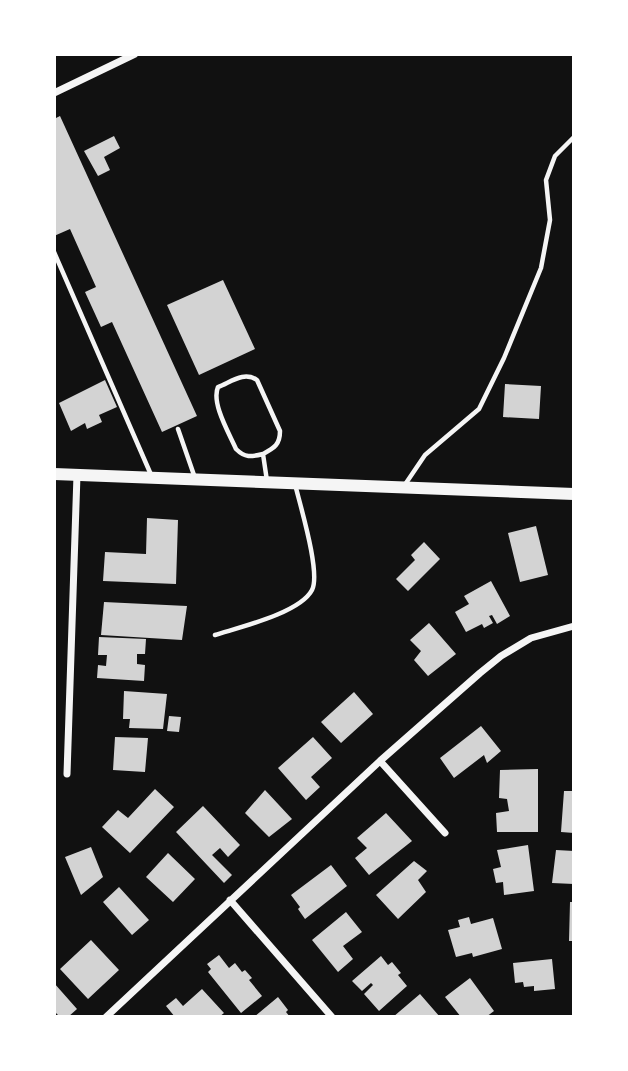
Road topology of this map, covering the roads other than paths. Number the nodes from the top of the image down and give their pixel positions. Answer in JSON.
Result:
{"nodes":[{"id":1,"x":135,"y":54,"type":"edge"},
{"id":2,"x":54,"y":93,"type":"edge"},
{"id":3,"x":574,"y":137,"type":"edge"},
{"id":4,"x":54,"y":252,"type":"edge"},
{"id":5,"x":178,"y":429,"type":"dead end"},
{"id":6,"x":263,"y":454,"type":"junction"},
{"id":7,"x":54,"y":474,"type":"edge"},
{"id":8,"x":77,"y":475,"type":"junction"},
{"id":9,"x":152,"y":477,"type":"junction"},
{"id":10,"x":196,"y":479,"type":"junction"},
{"id":11,"x":267,"y":482,"type":"junction"},
{"id":12,"x":295,"y":483,"type":"junction"},
{"id":13,"x":404,"y":487,"type":"junction"},
{"id":14,"x":574,"y":494,"type":"edge"},
{"id":15,"x":574,"y":626,"type":"edge"},
{"id":16,"x":215,"y":635,"type":"dead end"},
{"id":17,"x":380,"y":761,"type":"junction"},
{"id":18,"x":67,"y":774,"type":"dead end"},
{"id":19,"x":445,"y":833,"type":"dead end"},
{"id":20,"x":230,"y":900,"type":"junction"},
{"id":21,"x":106,"y":1017,"type":"edge"},
{"id":22,"x":332,"y":1017,"type":"edge"}],
"edges":[{"from":1,"to":2,"type":"street"},
{"from":3,"to":13,"type":"lane"},
{"from":4,"to":9,"type":"lane"},
{"from":5,"to":10,"type":"lane"},
{"from":6,"to":6,"type":"lane"},
{"from":6,"to":11,"type":"lane"},
{"from":7,"to":8,"type":"main road"},
{"from":8,"to":9,"type":"main road"},
{"from":8,"to":18,"type":"street"},
{"from":9,"to":10,"type":"main road"},
{"from":10,"to":11,"type":"main road"},
{"from":11,"to":12,"type":"main road"},
{"from":12,"to":13,"type":"main road"},
{"from":12,"to":16,"type":"lane"},
{"from":13,"to":14,"type":"main road"},
{"from":15,"to":17,"type":"street"},
{"from":17,"to":19,"type":"street"},
{"from":17,"to":20,"type":"street"},
{"from":20,"to":21,"type":"street"},
{"from":20,"to":22,"type":"street"}]}
